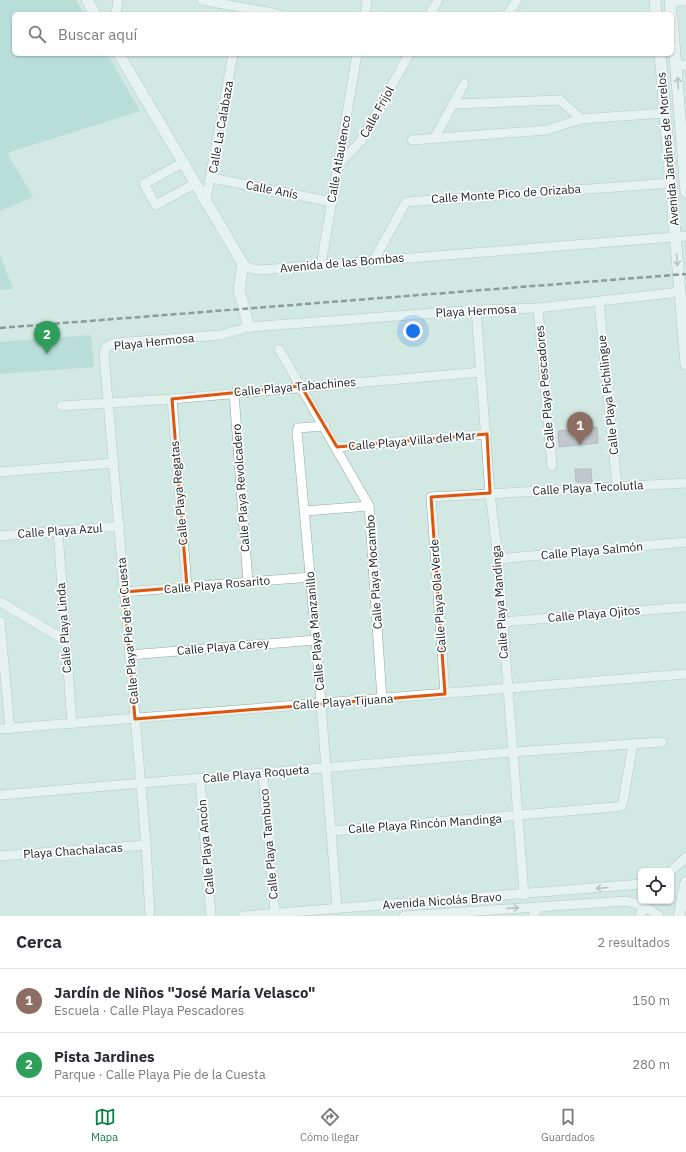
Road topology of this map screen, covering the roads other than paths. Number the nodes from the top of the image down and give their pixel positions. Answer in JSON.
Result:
{"nodes":[{"id":1,"x":87,"y":0,"type":"edge"},
{"id":2,"x":118,"y":0,"type":"edge"},
{"id":3,"x":201,"y":0,"type":"edge"},
{"id":4,"x":367,"y":0,"type":"edge"},
{"id":5,"x":438,"y":0,"type":"edge"},
{"id":6,"x":517,"y":0,"type":"edge"},
{"id":7,"x":655,"y":0,"type":"edge"},
{"id":8,"x":670,"y":1,"type":"edge"},
{"id":9,"x":686,"y":1,"type":"edge"},
{"id":10,"x":242,"y":7,"type":"edge"},
{"id":11,"x":94,"y":12,"type":"edge"},
{"id":12,"x":116,"y":12,"type":"edge"},
{"id":13,"x":268,"y":12,"type":"edge"},
{"id":14,"x":364,"y":12,"type":"edge"},
{"id":15,"x":431,"y":12,"type":"edge"},
{"id":16,"x":509,"y":12,"type":"edge"},
{"id":17,"x":656,"y":12,"type":"edge"},
{"id":18,"x":672,"y":12,"type":"edge"},
{"id":19,"x":674,"y":29,"type":"edge"},
{"id":20,"x":120,"y":56,"type":"edge"},
{"id":21,"x":233,"y":56,"type":"edge"},
{"id":22,"x":357,"y":56,"type":"edge"},
{"id":23,"x":408,"y":56,"type":"edge"},
{"id":24,"x":660,"y":56,"type":"edge"},
{"id":25,"x":681,"y":66,"type":"edge"},
{"id":26,"x":464,"y":84,"type":"dead end"},
{"id":27,"x":454,"y":104,"type":"junction"},
{"id":28,"x":665,"y":113,"type":"junction"},
{"id":29,"x":581,"y":119,"type":"junction"},
{"id":30,"x":435,"y":137,"type":"junction"},
{"id":31,"x":412,"y":140,"type":"dead end"},
{"id":32,"x":184,"y":162,"type":"junction"},
{"id":33,"x":338,"y":165,"type":"junction"},
{"id":34,"x":212,"y":178,"type":"junction"},
{"id":35,"x":196,"y":183,"type":"junction"},
{"id":36,"x":672,"y":183,"type":"junction"},
{"id":37,"x":686,"y":192,"type":"edge"},
{"id":38,"x":206,"y":200,"type":"junction"},
{"id":39,"x":332,"y":202,"type":"junction"},
{"id":40,"x":681,"y":236,"type":"edge"},
{"id":41,"x":374,"y":260,"type":"junction"},
{"id":42,"x":243,"y":264,"type":"junction"},
{"id":43,"x":321,"y":264,"type":"junction"},
{"id":44,"x":680,"y":292,"type":"junction"},
{"id":45,"x":599,"y":302,"type":"junction"},
{"id":46,"x":538,"y":308,"type":"junction"},
{"id":47,"x":476,"y":310,"type":"junction"},
{"id":48,"x":249,"y":327,"type":"junction"},
{"id":49,"x":106,"y":347,"type":"joint"},
{"id":50,"x":279,"y":349,"type":"dead end"},
{"id":51,"x":686,"y":364,"type":"edge"},
{"id":52,"x":481,"y":372,"type":"junction"},
{"id":53,"x":301,"y":386,"type":"junction"},
{"id":54,"x":234,"y":393,"type":"junction"},
{"id":55,"x":172,"y":399,"type":"junction"},
{"id":56,"x":109,"y":402,"type":"junction"},
{"id":57,"x":61,"y":406,"type":"dead end"},
{"id":58,"x":324,"y":426,"type":"junction"},
{"id":59,"x":487,"y":434,"type":"junction"},
{"id":60,"x":337,"y":447,"type":"junction"},
{"id":61,"x":114,"y":463,"type":"junction"},
{"id":62,"x":552,"y":466,"type":"dead end"},
{"id":63,"x":0,"y":472,"type":"edge"},
{"id":64,"x":686,"y":483,"type":"edge"},
{"id":65,"x":618,"y":487,"type":"junction"},
{"id":66,"x":490,"y":493,"type":"junction"},
{"id":67,"x":431,"y":497,"type":"joint"},
{"id":68,"x":370,"y":506,"type":"junction"},
{"id":69,"x":305,"y":511,"type":"junction"},
{"id":70,"x":120,"y":526,"type":"junction"},
{"id":71,"x":58,"y":531,"type":"junction"},
{"id":72,"x":0,"y":536,"type":"edge"},
{"id":73,"x":686,"y":542,"type":"edge"},
{"id":74,"x":498,"y":559,"type":"junction"},
{"id":75,"x":311,"y":577,"type":"junction"},
{"id":76,"x":248,"y":583,"type":"junction"},
{"id":77,"x":187,"y":587,"type":"junction"},
{"id":78,"x":124,"y":592,"type":"junction"},
{"id":79,"x":0,"y":602,"type":"edge"},
{"id":80,"x":686,"y":607,"type":"edge"},
{"id":81,"x":0,"y":621,"type":"edge"},
{"id":82,"x":502,"y":622,"type":"junction"},
{"id":83,"x":65,"y":640,"type":"junction"},
{"id":84,"x":316,"y":640,"type":"junction"},
{"id":85,"x":129,"y":655,"type":"junction"},
{"id":86,"x":686,"y":674,"type":"edge"},
{"id":87,"x":507,"y":688,"type":"junction"},
{"id":88,"x":445,"y":694,"type":"junction"},
{"id":89,"x":382,"y":699,"type":"junction"},
{"id":90,"x":321,"y":704,"type":"junction"},
{"id":91,"x":135,"y":719,"type":"junction"},
{"id":92,"x":72,"y":724,"type":"junction"},
{"id":93,"x":10,"y":728,"type":"junction"},
{"id":94,"x":0,"y":729,"type":"edge"},
{"id":95,"x":662,"y":742,"type":"dead end"},
{"id":96,"x":633,"y":744,"type":"junction"},
{"id":97,"x":513,"y":752,"type":"junction"},
{"id":98,"x":326,"y":767,"type":"junction"},
{"id":99,"x":263,"y":774,"type":"junction"},
{"id":100,"x":200,"y":779,"type":"junction"},
{"id":101,"x":141,"y":784,"type":"junction"},
{"id":102,"x":0,"y":795,"type":"edge"},
{"id":103,"x":518,"y":816,"type":"junction"},
{"id":104,"x":331,"y":831,"type":"junction"},
{"id":105,"x":146,"y":845,"type":"junction"},
{"id":106,"x":0,"y":856,"type":"edge"},
{"id":107,"x":686,"y":857,"type":"edge"},
{"id":108,"x":674,"y":868,"type":"edge"},
{"id":109,"x":686,"y":882,"type":"edge"},
{"id":110,"x":638,"y":884,"type":"edge"},
{"id":111,"x":583,"y":890,"type":"junction"},
{"id":112,"x":524,"y":894,"type":"junction"},
{"id":113,"x":584,"y":903,"type":"junction"},
{"id":114,"x":539,"y":906,"type":"junction"},
{"id":115,"x":644,"y":906,"type":"junction"},
{"id":116,"x":347,"y":907,"type":"junction"},
{"id":117,"x":337,"y":908,"type":"junction"},
{"id":118,"x":275,"y":913,"type":"junction"},
{"id":119,"x":150,"y":916,"type":"edge"},
{"id":120,"x":211,"y":916,"type":"edge"},
{"id":121,"x":243,"y":916,"type":"edge"},
{"id":122,"x":352,"y":916,"type":"edge"},
{"id":123,"x":404,"y":916,"type":"edge"},
{"id":124,"x":533,"y":916,"type":"edge"},
{"id":125,"x":640,"y":916,"type":"edge"},
{"id":126,"x":660,"y":916,"type":"edge"},
{"id":127,"x":679,"y":916,"type":"edge"}],
"edges":[{"from":1,"to":11,"type":"main road"},
{"from":2,"to":12,"type":"street"},
{"from":3,"to":10,"type":"street"},
{"from":4,"to":14,"type":"street"},
{"from":5,"to":15,"type":"street"},
{"from":6,"to":16,"type":"street"},
{"from":7,"to":17,"type":"main road"},
{"from":8,"to":9,"type":"street"},
{"from":8,"to":18,"type":"main road"},
{"from":10,"to":13,"type":"street"},
{"from":19,"to":25,"type":"main road","name":"Avenida Jardines de Morelos"},
{"from":20,"to":32,"type":"main road"},
{"from":21,"to":34,"type":"street","name":"Calle La Calabaza"},
{"from":22,"to":33,"type":"street","name":"Calle Atlautenco"},
{"from":23,"to":33,"type":"street","name":"Calle Frijol"},
{"from":24,"to":28,"type":"main road","name":"Avenida Jardines de Morelos"},
{"from":37,"to":25,"type":"main road","name":"Avenida Jardines de Morelos","one_way":true},
{"from":26,"to":27,"type":"street"},
{"from":27,"to":29,"type":"street"},
{"from":27,"to":30,"type":"street"},
{"from":28,"to":29,"type":"street"},
{"from":28,"to":36,"type":"main road","name":"Avenida Jardines de Morelos"},
{"from":29,"to":30,"type":"street"},
{"from":30,"to":31,"type":"street"},
{"from":32,"to":35,"type":"main road"},
{"from":32,"to":35,"type":"street"},
{"from":33,"to":39,"type":"street","name":"Calle Atlautenco"},
{"from":34,"to":38,"type":"street","name":"Calle La Calabaza"},
{"from":34,"to":39,"type":"street","name":"Calle Anís"},
{"from":35,"to":38,"type":"main road"},
{"from":36,"to":40,"type":"main road","name":"Avenida Jardines de Morelos"},
{"from":36,"to":41,"type":"street","name":"Calle Monte Pico de Orizaba"},
{"from":38,"to":42,"type":"main road"},
{"from":39,"to":43,"type":"street","name":"Calle Atlautenco"},
{"from":40,"to":41,"type":"street","name":"Avenida de las Bombas"},
{"from":40,"to":44,"type":"main road","name":"Avenida Jardines de Morelos","one_way":true},
{"from":41,"to":43,"type":"street","name":"Avenida de las Bombas"},
{"from":42,"to":43,"type":"street","name":"Avenida de las Bombas"},
{"from":42,"to":48,"type":"main road"},
{"from":44,"to":45,"type":"street","name":"Playa Hermosa"},
{"from":44,"to":51,"type":"main road","name":"Avenida Jardines de Morelos"},
{"from":45,"to":46,"type":"street","name":"Playa Hermosa"},
{"from":45,"to":65,"type":"street","name":"Calle Playa Pichilingue"},
{"from":46,"to":47,"type":"street","name":"Playa Hermosa"},
{"from":46,"to":62,"type":"street","name":"Calle Playa Pescadores"},
{"from":47,"to":48,"type":"street","name":"Playa Hermosa"},
{"from":47,"to":52,"type":"street","name":"Calle Playa Mandinga"},
{"from":48,"to":49,"type":"street","name":"Playa Hermosa"},
{"from":49,"to":56,"type":"street","name":"Calle Playa Pie de la Cuesta"},
{"from":50,"to":53,"type":"street","name":"Calle Playa Mocambo"},
{"from":52,"to":53,"type":"street","name":"Calle Playa Tabachines"},
{"from":52,"to":59,"type":"street","name":"Calle Playa Mandinga"},
{"from":53,"to":54,"type":"street","name":"Calle Playa Tabachines"},
{"from":53,"to":58,"type":"street","name":"Calle Playa Mocambo"},
{"from":54,"to":55,"type":"street","name":"Calle Playa Tabachines"},
{"from":54,"to":76,"type":"street","name":"Calle Playa Revolcadero"},
{"from":55,"to":56,"type":"street","name":"Calle Playa Tabachines"},
{"from":55,"to":77,"type":"street","name":"Calle Playa Regatas"},
{"from":56,"to":57,"type":"street","name":"Calle Playa Tabachines"},
{"from":56,"to":61,"type":"street","name":"Calle Playa Pie de la Cuesta"},
{"from":58,"to":60,"type":"street","name":"Calle Playa Mocambo"},
{"from":58,"to":69,"type":"street","name":"Calle Playa Manzanillo"},
{"from":59,"to":60,"type":"street","name":"Calle Playa Villa del Mar"},
{"from":59,"to":66,"type":"street","name":"Calle Playa Mandinga"},
{"from":60,"to":68,"type":"street","name":"Calle Playa Mocambo"},
{"from":61,"to":63,"type":"street"},
{"from":61,"to":70,"type":"street","name":"Calle Playa Pie de la Cuesta"},
{"from":64,"to":65,"type":"street","name":"Calle Playa Tecolutla"},
{"from":65,"to":66,"type":"street","name":"Calle Playa Tecolutla"},
{"from":66,"to":67,"type":"street","name":"Calle Playa Tecolutla"},
{"from":66,"to":74,"type":"street","name":"Calle Playa Mandinga"},
{"from":67,"to":88,"type":"street","name":"Calle Playa Ola Verde"},
{"from":68,"to":69,"type":"street"},
{"from":68,"to":89,"type":"street","name":"Calle Playa Mocambo"},
{"from":69,"to":75,"type":"street","name":"Calle Playa Manzanillo"},
{"from":70,"to":71,"type":"street","name":"Calle Playa Azul"},
{"from":70,"to":78,"type":"street","name":"Calle Playa Pie de la Cuesta"},
{"from":71,"to":72,"type":"street","name":"Calle Playa Azul"},
{"from":71,"to":83,"type":"street","name":"Calle Playa Linda"},
{"from":73,"to":74,"type":"street","name":"Calle Playa Salmón"},
{"from":74,"to":82,"type":"street","name":"Calle Playa Mandinga"},
{"from":75,"to":76,"type":"street","name":"Calle Playa Rosarito"},
{"from":75,"to":84,"type":"street","name":"Calle Playa Manzanillo"},
{"from":76,"to":77,"type":"street","name":"Calle Playa Rosarito"},
{"from":77,"to":78,"type":"street","name":"Calle Playa Rosarito"},
{"from":78,"to":85,"type":"street","name":"Calle Playa Pie de la Cuesta"},
{"from":79,"to":83,"type":"street"},
{"from":80,"to":82,"type":"street","name":"Calle Playa Ojitos"},
{"from":81,"to":93,"type":"street"},
{"from":82,"to":87,"type":"street","name":"Calle Playa Mandinga"},
{"from":83,"to":92,"type":"street","name":"Calle Playa Linda"},
{"from":84,"to":85,"type":"street","name":"Calle Playa Carey"},
{"from":84,"to":90,"type":"street","name":"Calle Playa Manzanillo"},
{"from":85,"to":91,"type":"street","name":"Calle Playa Pie de la Cuesta"},
{"from":86,"to":87,"type":"street","name":"Calle Playa Tijuana"},
{"from":87,"to":88,"type":"street","name":"Calle Playa Tijuana"},
{"from":87,"to":97,"type":"street","name":"Calle Playa Mandinga"},
{"from":88,"to":89,"type":"street","name":"Calle Playa Tijuana"},
{"from":89,"to":90,"type":"street","name":"Calle Playa Tijuana"},
{"from":90,"to":91,"type":"street","name":"Calle Playa Tijuana"},
{"from":90,"to":98,"type":"street","name":"Calle Playa Manzanillo"},
{"from":91,"to":92,"type":"street","name":"Calle Playa Tijuana"},
{"from":91,"to":101,"type":"street","name":"Calle Playa Pie de la Cuesta"},
{"from":92,"to":93,"type":"street","name":"Calle Playa Tijuana"},
{"from":93,"to":94,"type":"street","name":"Calle Playa Tijuana"},
{"from":95,"to":96,"type":"street","name":"Calle Playa Roqueta"},
{"from":96,"to":97,"type":"street","name":"Calle Playa Roqueta"},
{"from":96,"to":103,"type":"street","name":"Calle Playa Rincón Mandinga"},
{"from":97,"to":98,"type":"street","name":"Calle Playa Roqueta"},
{"from":97,"to":103,"type":"street","name":"Calle Playa Mandinga"},
{"from":98,"to":99,"type":"street","name":"Calle Playa Roqueta"},
{"from":98,"to":104,"type":"street","name":"Calle Playa Manzanillo"},
{"from":99,"to":100,"type":"street","name":"Calle Playa Roqueta"},
{"from":99,"to":118,"type":"street","name":"Calle Playa Tambuco"},
{"from":100,"to":101,"type":"street","name":"Calle Playa Roqueta"},
{"from":100,"to":120,"type":"street","name":"Calle Playa Ancón"},
{"from":101,"to":102,"type":"street","name":"Calle Playa Roqueta"},
{"from":101,"to":105,"type":"street","name":"Calle Playa Pie de la Cuesta"},
{"from":103,"to":104,"type":"street","name":"Calle Playa Rincón Mandinga"},
{"from":103,"to":112,"type":"street","name":"Calle Playa Mandinga"},
{"from":104,"to":117,"type":"street","name":"Calle Playa Manzanillo"},
{"from":105,"to":106,"type":"street","name":"Playa Chachalacas"},
{"from":105,"to":119,"type":"street","name":"Calle Playa Pie de la Cuesta"},
{"from":107,"to":108,"type":"street"},
{"from":109,"to":127,"type":"main road"},
{"from":110,"to":111,"type":"street","name":"Avenida Nicolás Bravo","one_way":true},
{"from":111,"to":112,"type":"street","name":"Avenida Nicolás Bravo"},
{"from":111,"to":113,"type":"street"},
{"from":112,"to":116,"type":"street","name":"Avenida Nicolás Bravo"},
{"from":113,"to":114,"type":"street","name":"Avenida Nicolás Bravo"},
{"from":113,"to":115,"type":"street","name":"Avenida Nicolás Bravo"},
{"from":123,"to":114,"type":"street","name":"Avenida Nicolás Bravo","one_way":true},
{"from":114,"to":124,"type":"street"},
{"from":115,"to":125,"type":"street"},
{"from":115,"to":126,"type":"street","name":"Avenida Nicolás Bravo"},
{"from":116,"to":117,"type":"street","name":"Avenida Nicolás Bravo"},
{"from":116,"to":122,"type":"street"},
{"from":117,"to":118,"type":"street","name":"Avenida Nicolás Bravo"},
{"from":118,"to":121,"type":"street","name":"Avenida Nicolás Bravo"}]}
